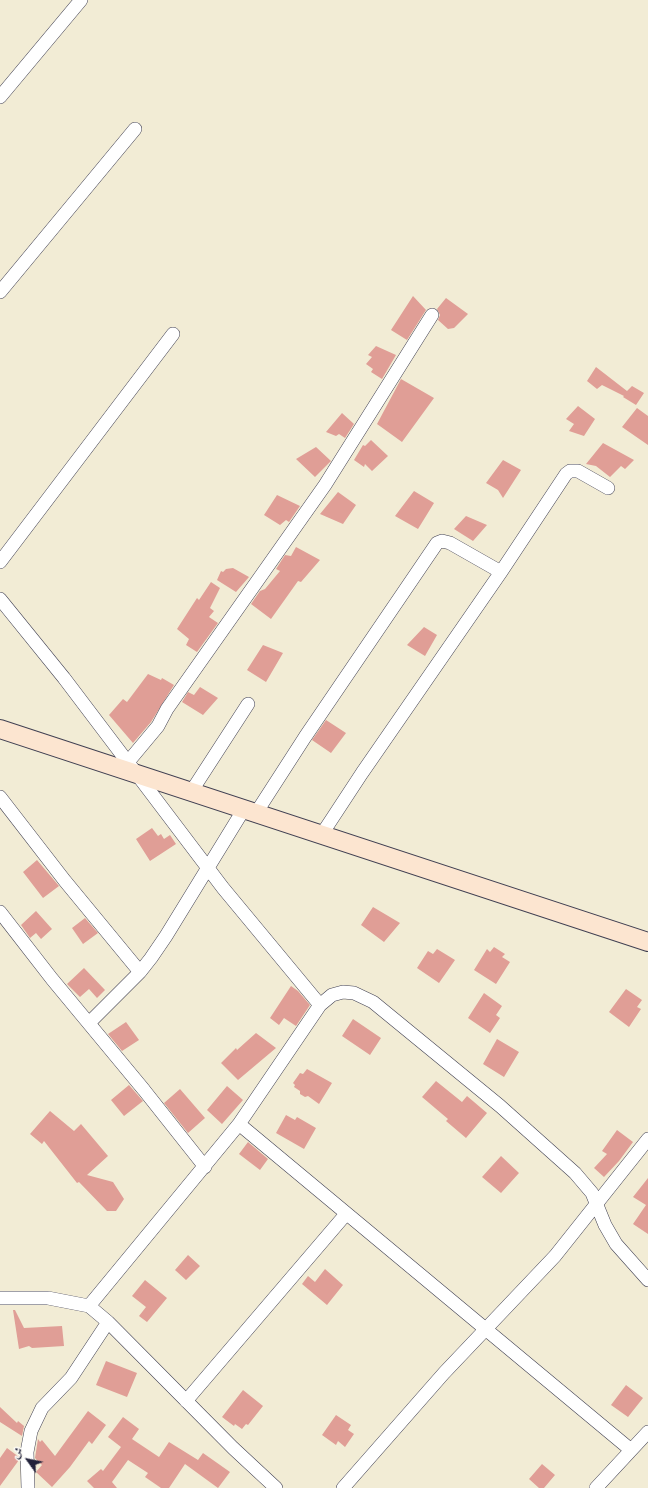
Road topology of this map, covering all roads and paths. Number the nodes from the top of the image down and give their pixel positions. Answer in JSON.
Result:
{"nodes":[{"id":1,"x":81,"y":0,"type":"edge"},
{"id":2,"x":0,"y":97,"type":"edge"},
{"id":3,"x":135,"y":129,"type":"dead end"},
{"id":4,"x":0,"y":292,"type":"edge"},
{"id":5,"x":432,"y":315,"type":"dead end"},
{"id":6,"x":173,"y":334,"type":"dead end"},
{"id":7,"x":608,"y":488,"type":"dead end"},
{"id":8,"x":0,"y":562,"type":"edge"},
{"id":9,"x":501,"y":572,"type":"junction"},
{"id":10,"x":0,"y":598,"type":"edge"},
{"id":11,"x":248,"y":704,"type":"dead end"},
{"id":12,"x":0,"y":729,"type":"edge"},
{"id":13,"x":132,"y":768,"type":"junction"},
{"id":14,"x":191,"y":792,"type":"junction"},
{"id":15,"x":0,"y":797,"type":"edge"},
{"id":16,"x":250,"y":811,"type":"junction"},
{"id":17,"x":322,"y":834,"type":"junction"},
{"id":18,"x":208,"y":868,"type":"junction"},
{"id":19,"x":0,"y":912,"type":"edge"},
{"id":20,"x":648,"y":942,"type":"edge"},
{"id":21,"x":140,"y":972,"type":"junction"},
{"id":22,"x":320,"y":1005,"type":"junction"},
{"id":23,"x":89,"y":1023,"type":"junction"},
{"id":24,"x":239,"y":1124,"type":"junction"},
{"id":25,"x":648,"y":1139,"type":"edge"},
{"id":26,"x":205,"y":1167,"type":"junction"},
{"id":27,"x":597,"y":1203,"type":"junction"},
{"id":28,"x":346,"y":1214,"type":"junction"},
{"id":29,"x":648,"y":1280,"type":"edge"},
{"id":30,"x":0,"y":1298,"type":"edge"},
{"id":31,"x":88,"y":1306,"type":"junction"},
{"id":32,"x":108,"y":1322,"type":"junction"},
{"id":33,"x":485,"y":1330,"type":"junction"},
{"id":34,"x":186,"y":1401,"type":"junction"},
{"id":35,"x":648,"y":1432,"type":"edge"},
{"id":36,"x":631,"y":1450,"type":"junction"},
{"id":37,"x":271,"y":1487,"type":"edge"},
{"id":38,"x":28,"y":1488,"type":"edge"},
{"id":39,"x":343,"y":1488,"type":"edge"},
{"id":40,"x":596,"y":1488,"type":"edge"}],
"edges":[{"from":1,"to":2,"type":"street"},
{"from":3,"to":4,"type":"street"},
{"from":5,"to":13,"type":"street"},
{"from":6,"to":8,"type":"street"},
{"from":7,"to":9,"type":"street"},
{"from":9,"to":16,"type":"street"},
{"from":9,"to":17,"type":"street"},
{"from":10,"to":13,"type":"street"},
{"from":11,"to":14,"type":"street"},
{"from":12,"to":13,"type":"street"},
{"from":13,"to":14,"type":"street"},
{"from":13,"to":18,"type":"street"},
{"from":14,"to":16,"type":"street"},
{"from":15,"to":21,"type":"street"},
{"from":16,"to":17,"type":"street"},
{"from":16,"to":18,"type":"street"},
{"from":17,"to":20,"type":"street"},
{"from":18,"to":21,"type":"street"},
{"from":18,"to":22,"type":"street"},
{"from":19,"to":23,"type":"street"},
{"from":21,"to":23,"type":"street"},
{"from":22,"to":24,"type":"street"},
{"from":22,"to":27,"type":"street"},
{"from":23,"to":26,"type":"street"},
{"from":24,"to":26,"type":"street"},
{"from":24,"to":28,"type":"street"},
{"from":25,"to":27,"type":"street"},
{"from":26,"to":31,"type":"street"},
{"from":27,"to":29,"type":"street"},
{"from":27,"to":33,"type":"street"},
{"from":28,"to":33,"type":"street"},
{"from":28,"to":34,"type":"street"},
{"from":30,"to":31,"type":"street"},
{"from":31,"to":32,"type":"street"},
{"from":32,"to":34,"type":"street"},
{"from":32,"to":38,"type":"street"},
{"from":33,"to":36,"type":"street"},
{"from":33,"to":39,"type":"street"},
{"from":34,"to":37,"type":"street"},
{"from":35,"to":36,"type":"street"},
{"from":36,"to":40,"type":"street"}]}
